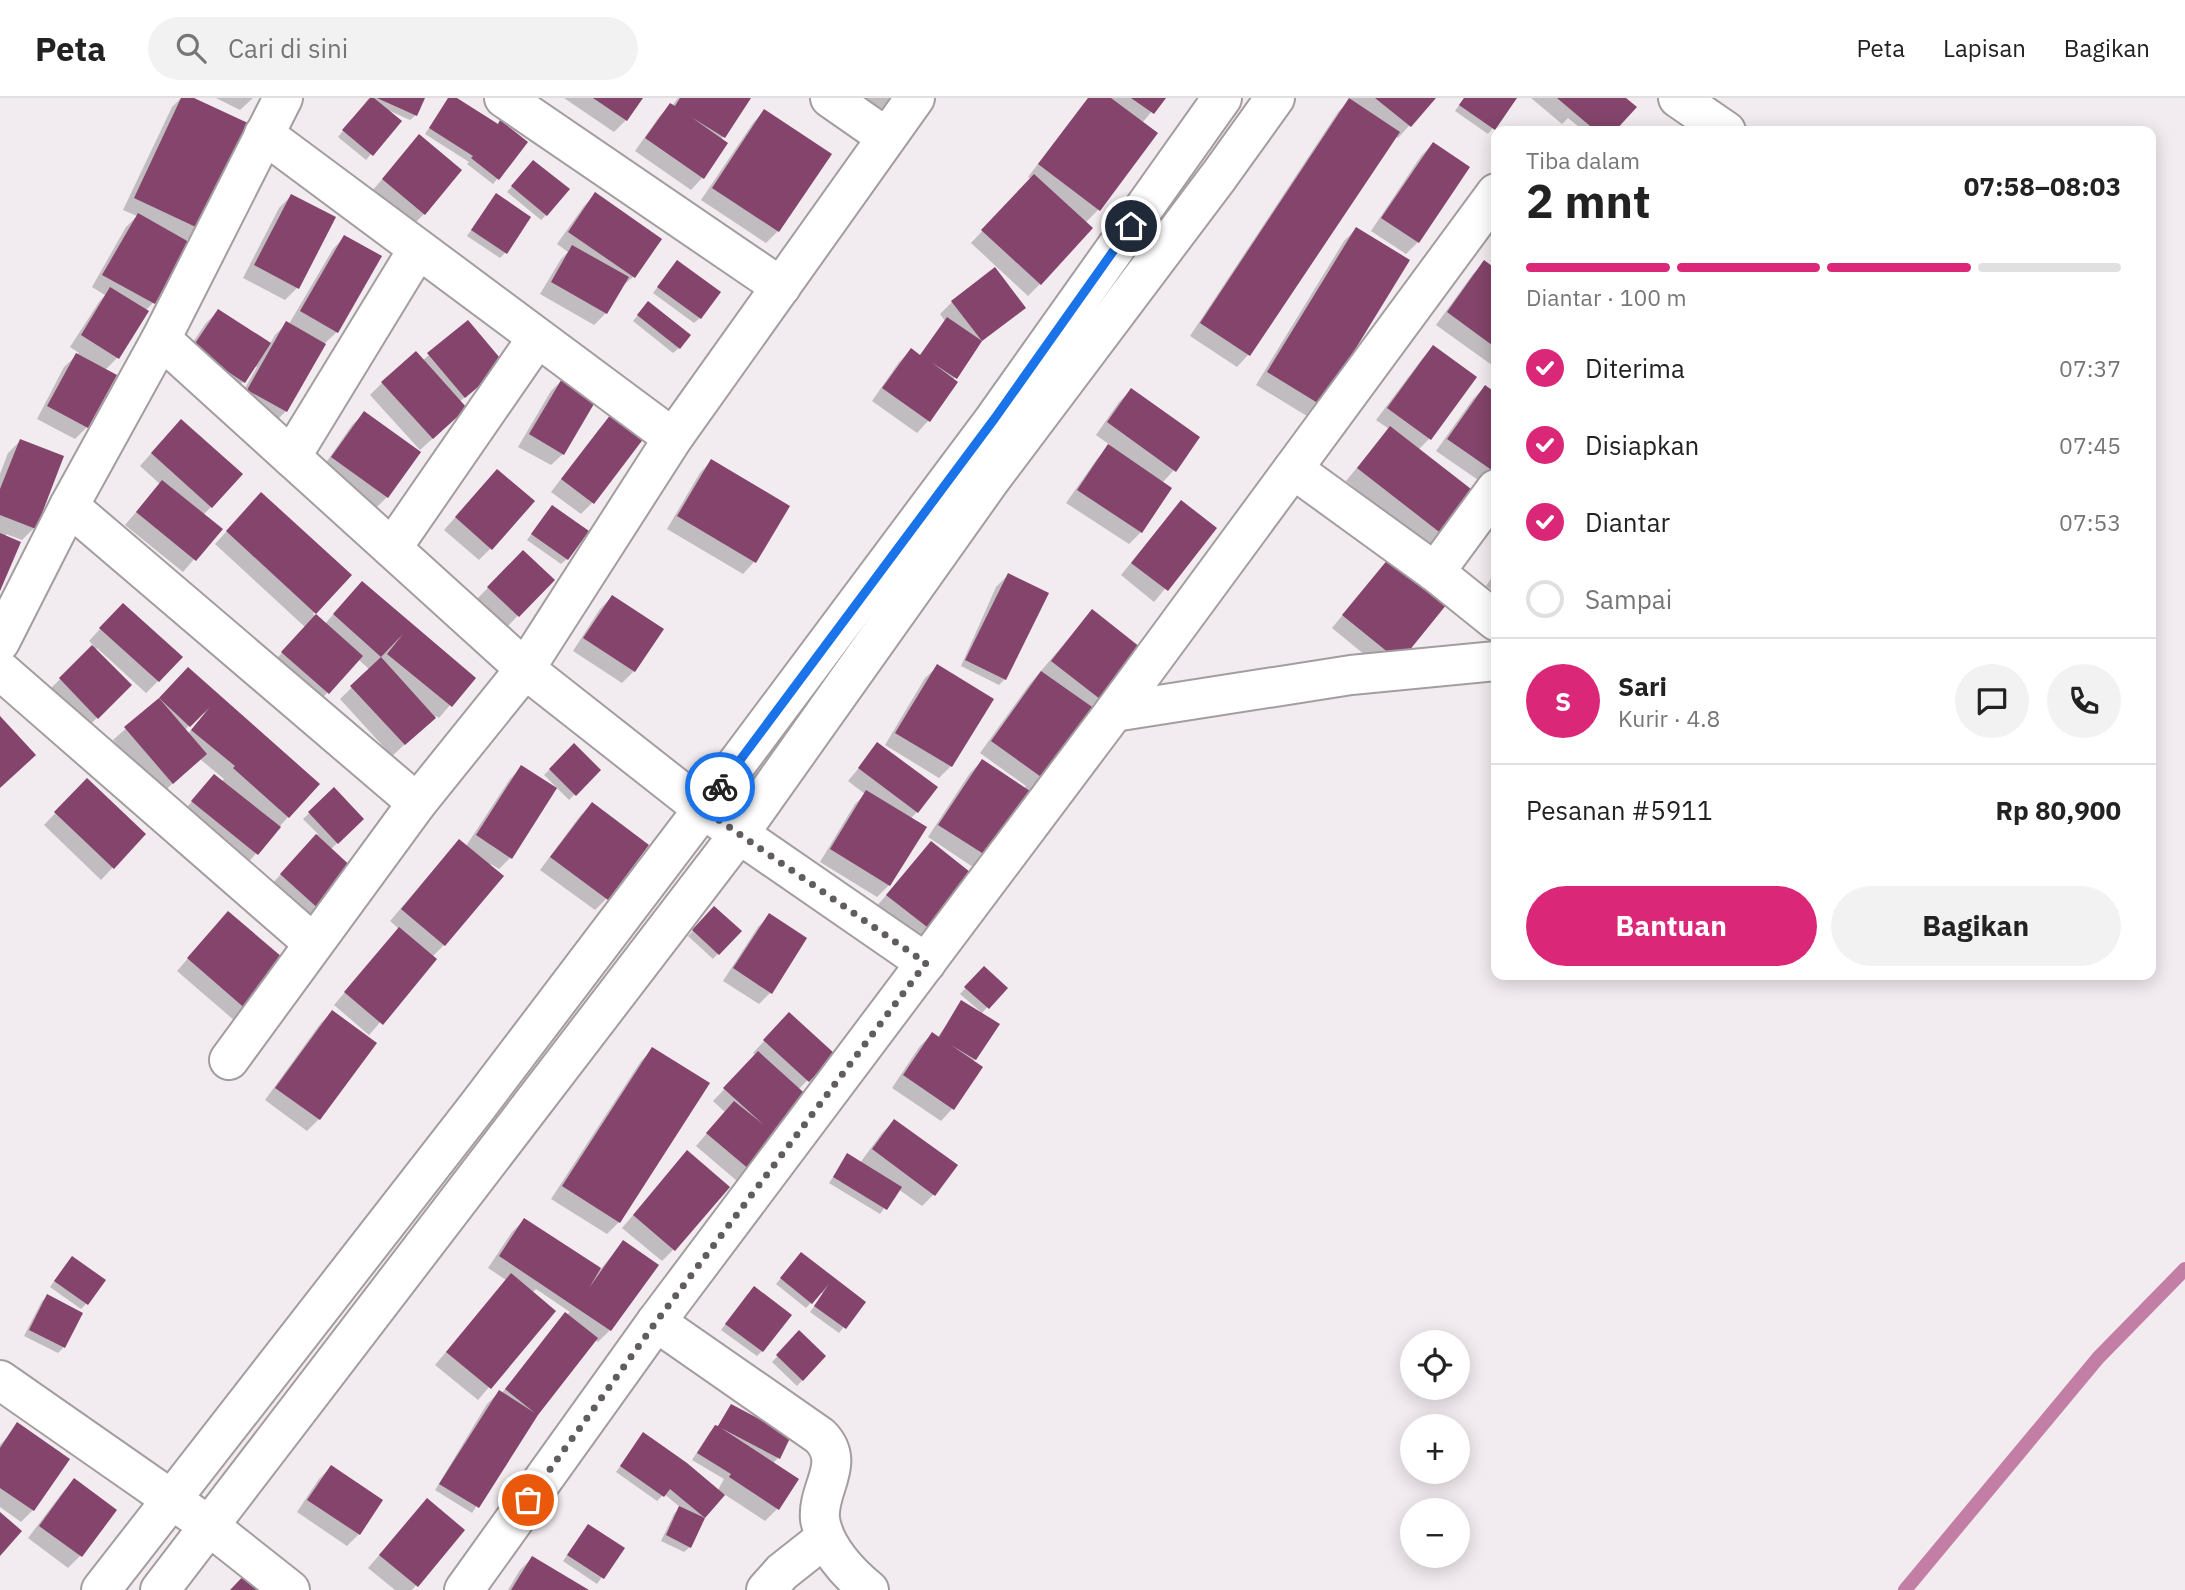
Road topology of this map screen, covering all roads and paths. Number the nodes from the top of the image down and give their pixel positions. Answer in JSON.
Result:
{"nodes":[{"id":1,"x":283,"y":98,"type":"edge"},
{"id":2,"x":504,"y":98,"type":"edge"},
{"id":3,"x":830,"y":98,"type":"edge"},
{"id":4,"x":915,"y":98,"type":"edge"},
{"id":5,"x":1222,"y":98,"type":"edge"},
{"id":6,"x":1275,"y":98,"type":"edge"},
{"id":7,"x":1678,"y":98,"type":"edge"},
{"id":8,"x":1719,"y":126,"type":"edge"},
{"id":9,"x":264,"y":134,"type":"junction"},
{"id":10,"x":886,"y":137,"type":"junction"},
{"id":11,"x":1491,"y":200,"type":"edge"},
{"id":12,"x":418,"y":249,"type":"junction"},
{"id":13,"x":781,"y":287,"type":"junction"},
{"id":14,"x":537,"y":338,"type":"junction"},
{"id":15,"x":161,"y":339,"type":"junction"},
{"id":16,"x":673,"y":438,"type":"junction"},
{"id":17,"x":291,"y":457,"type":"junction"},
{"id":18,"x":1293,"y":469,"type":"junction"},
{"id":19,"x":1491,"y":496,"type":"edge"},
{"id":20,"x":69,"y":506,"type":"junction"},
{"id":21,"x":392,"y":548,"type":"junction"},
{"id":22,"x":1434,"y":572,"type":"junction"},
{"id":23,"x":1491,"y":617,"type":"edge"},
{"id":24,"x":0,"y":642,"type":"edge"},
{"id":25,"x":1491,"y":661,"type":"edge"},
{"id":26,"x":525,"y":669,"type":"junction"},
{"id":27,"x":0,"y":670,"type":"edge"},
{"id":28,"x":1114,"y":712,"type":"junction"},
{"id":29,"x":417,"y":803,"type":"junction"},
{"id":30,"x":703,"y":809,"type":"junction"},
{"id":31,"x":739,"y":834,"type":"junction"},
{"id":32,"x":313,"y":943,"type":"junction"},
{"id":33,"x":926,"y":963,"type":"junction"},
{"id":34,"x":229,"y":1060,"type":"dead end"},
{"id":35,"x":656,"y":1322,"type":"junction"},
{"id":36,"x":0,"y":1380,"type":"edge"},
{"id":37,"x":171,"y":1500,"type":"junction"},
{"id":38,"x":208,"y":1525,"type":"junction"},
{"id":39,"x":825,"y":1538,"type":"junction"},
{"id":40,"x":101,"y":1590,"type":"edge"},
{"id":41,"x":160,"y":1590,"type":"edge"},
{"id":42,"x":290,"y":1590,"type":"edge"},
{"id":43,"x":464,"y":1590,"type":"edge"},
{"id":44,"x":766,"y":1590,"type":"edge"},
{"id":45,"x":869,"y":1590,"type":"edge"}],
"edges":[{"from":1,"to":9,"type":"street"},
{"from":2,"to":13,"type":"street"},
{"from":3,"to":10,"type":"street"},
{"from":4,"to":10,"type":"street"},
{"from":5,"to":30,"type":"street"},
{"from":6,"to":31,"type":"street"},
{"from":7,"to":8,"type":"street"},
{"from":9,"to":12,"type":"street"},
{"from":9,"to":15,"type":"street"},
{"from":10,"to":13,"type":"street"},
{"from":11,"to":18,"type":"street"},
{"from":12,"to":14,"type":"street"},
{"from":12,"to":17,"type":"street"},
{"from":13,"to":16,"type":"street"},
{"from":14,"to":16,"type":"street"},
{"from":14,"to":21,"type":"street"},
{"from":15,"to":17,"type":"street"},
{"from":15,"to":20,"type":"street"},
{"from":16,"to":26,"type":"street"},
{"from":17,"to":21,"type":"street"},
{"from":18,"to":22,"type":"street"},
{"from":18,"to":28,"type":"street"},
{"from":19,"to":22,"type":"street"},
{"from":20,"to":24,"type":"street"},
{"from":20,"to":29,"type":"street"},
{"from":21,"to":26,"type":"street"},
{"from":22,"to":23,"type":"street"},
{"from":25,"to":28,"type":"street"},
{"from":26,"to":29,"type":"street"},
{"from":26,"to":30,"type":"street"},
{"from":27,"to":32,"type":"street"},
{"from":28,"to":33,"type":"street"},
{"from":29,"to":32,"type":"street"},
{"from":30,"to":31,"type":"street"},
{"from":30,"to":37,"type":"street"},
{"from":31,"to":33,"type":"street"},
{"from":31,"to":38,"type":"street"},
{"from":32,"to":34,"type":"street"},
{"from":33,"to":35,"type":"street"},
{"from":35,"to":39,"type":"street"},
{"from":35,"to":43,"type":"street"},
{"from":36,"to":37,"type":"street"},
{"from":37,"to":38,"type":"street"},
{"from":37,"to":40,"type":"street"},
{"from":38,"to":41,"type":"street"},
{"from":38,"to":42,"type":"street"},
{"from":39,"to":44,"type":"street"},
{"from":39,"to":45,"type":"street"}]}
